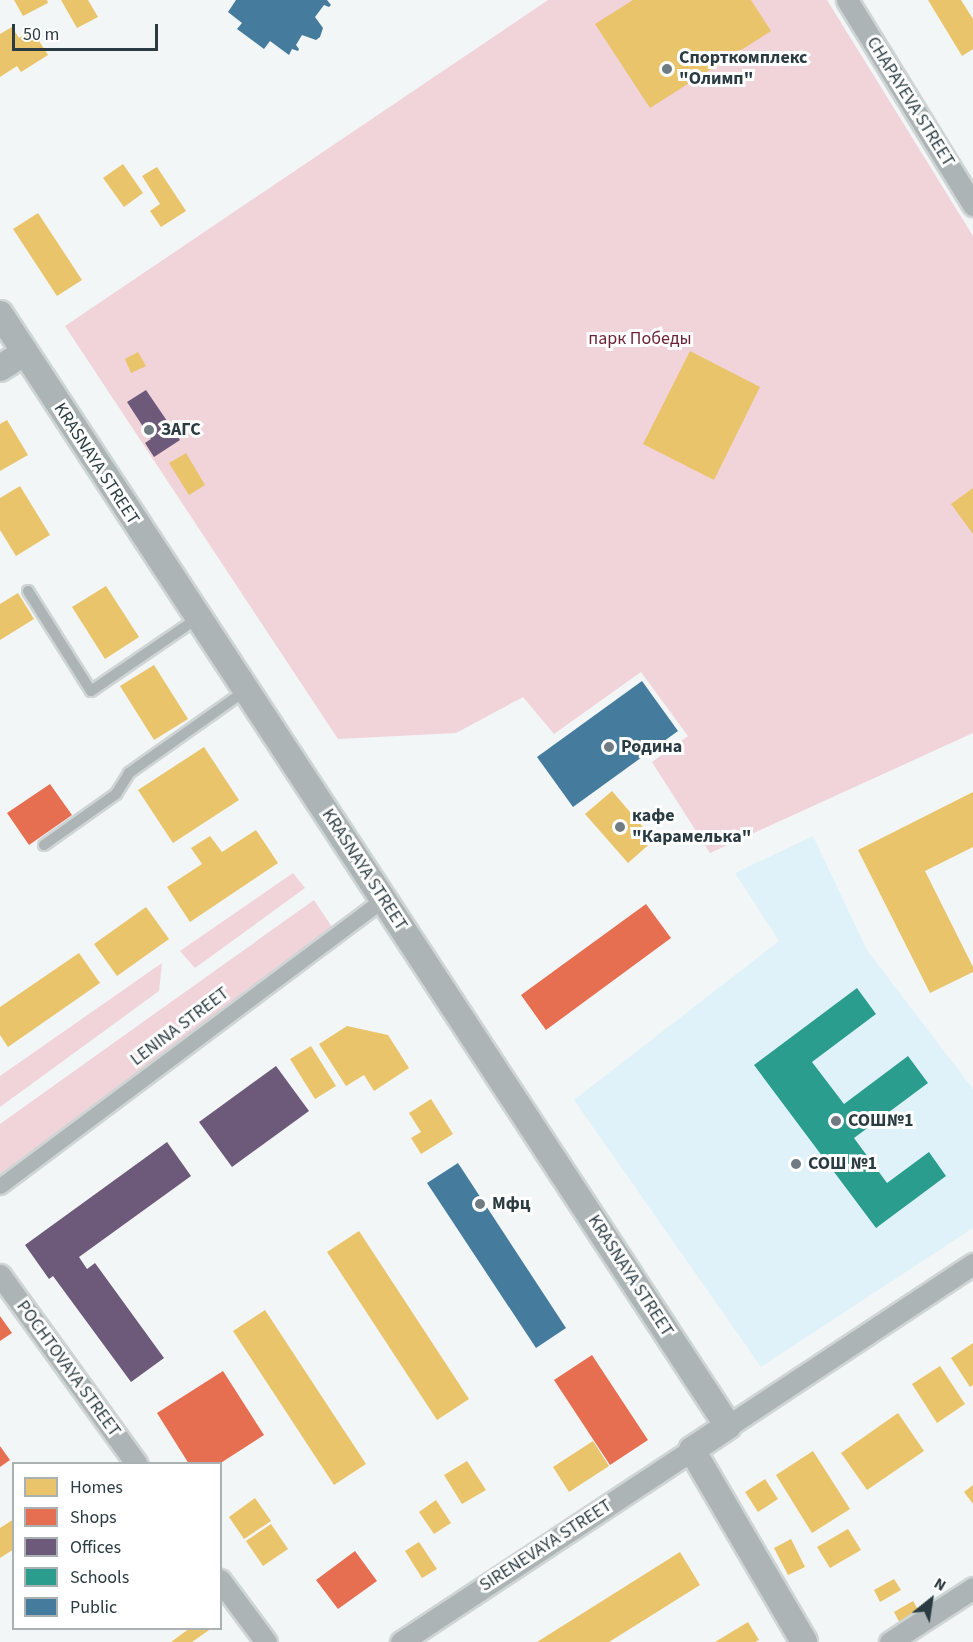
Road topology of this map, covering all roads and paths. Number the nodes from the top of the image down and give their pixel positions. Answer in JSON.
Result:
{"nodes":[{"id":1,"x":847,"y":0,"type":"edge"},
{"id":2,"x":973,"y":205,"type":"edge"},
{"id":3,"x":0,"y":314,"type":"edge"},
{"id":4,"x":24,"y":353,"type":"junction"},
{"id":5,"x":0,"y":368,"type":"edge"},
{"id":6,"x":28,"y":591,"type":"dead end"},
{"id":7,"x":198,"y":618,"type":"junction"},
{"id":8,"x":246,"y":690,"type":"junction"},
{"id":9,"x":44,"y":845,"type":"dead end"},
{"id":10,"x":383,"y":899,"type":"junction"},
{"id":11,"x":0,"y":1186,"type":"edge"},
{"id":12,"x":973,"y":1264,"type":"edge"},
{"id":13,"x":0,"y":1275,"type":"edge"},
{"id":14,"x":728,"y":1426,"type":"junction"},
{"id":15,"x":692,"y":1450,"type":"junction"},
{"id":16,"x":135,"y":1462,"type":"edge"},
{"id":17,"x":222,"y":1583,"type":"edge"},
{"id":18,"x":973,"y":1588,"type":"edge"},
{"id":19,"x":266,"y":1642,"type":"edge"},
{"id":20,"x":401,"y":1642,"type":"edge"},
{"id":21,"x":804,"y":1642,"type":"edge"},
{"id":22,"x":890,"y":1642,"type":"edge"}],
"edges":[{"from":1,"to":2,"type":"street","name":"CHAPAYEVA STREET"},
{"from":3,"to":4,"type":"street","name":"KRASNAYA STREET"},
{"from":4,"to":5,"type":"street"},
{"from":4,"to":7,"type":"street","name":"KRASNAYA STREET"},
{"from":6,"to":7,"type":"lane"},
{"from":7,"to":8,"type":"street","name":"KRASNAYA STREET"},
{"from":8,"to":9,"type":"lane"},
{"from":8,"to":10,"type":"street","name":"KRASNAYA STREET"},
{"from":10,"to":11,"type":"street","name":"LENINA STREET"},
{"from":10,"to":14,"type":"street","name":"KRASNAYA STREET"},
{"from":12,"to":14,"type":"street"},
{"from":13,"to":16,"type":"street","name":"POCHTOVAYA STREET"},
{"from":14,"to":15,"type":"street"},
{"from":15,"to":20,"type":"street","name":"SIRENEVAYA STREET"},
{"from":15,"to":21,"type":"street"},
{"from":17,"to":19,"type":"street"},
{"from":18,"to":22,"type":"street"}]}
